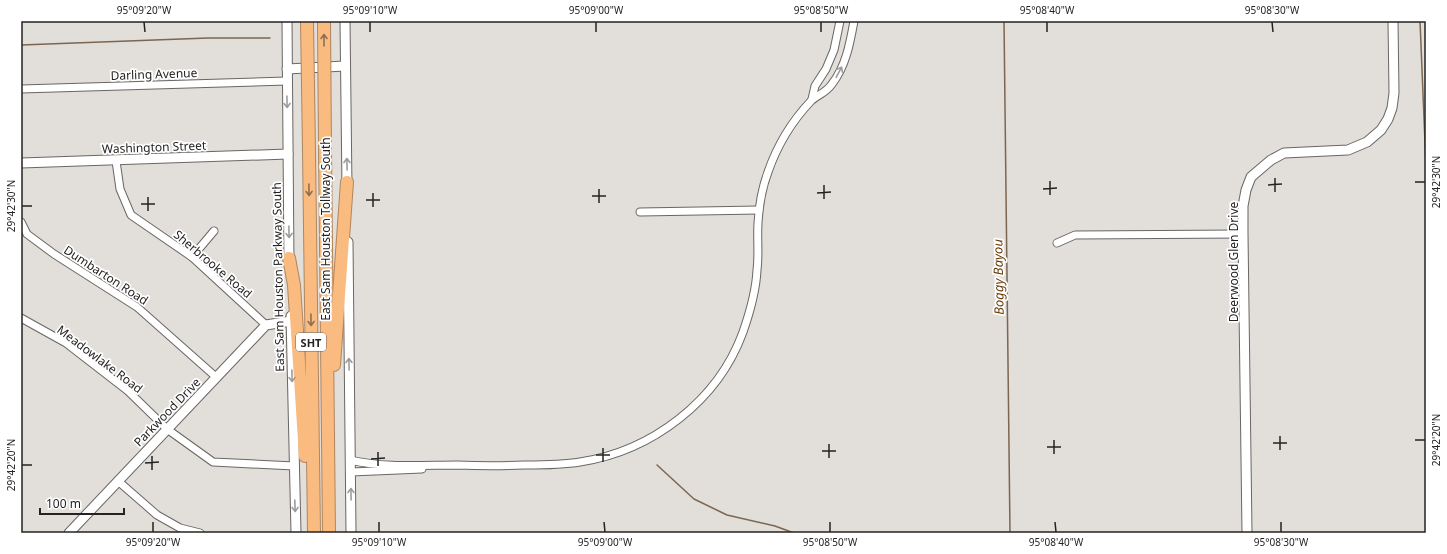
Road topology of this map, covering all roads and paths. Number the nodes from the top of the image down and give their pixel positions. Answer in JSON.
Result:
{"nodes":[{"id":1,"x":287,"y":21,"type":"edge"},
{"id":2,"x":307,"y":21,"type":"edge"},
{"id":3,"x":324,"y":21,"type":"edge"},
{"id":4,"x":345,"y":21,"type":"edge"},
{"id":5,"x":840,"y":21,"type":"edge"},
{"id":6,"x":854,"y":21,"type":"edge"},
{"id":7,"x":1393,"y":21,"type":"edge"},
{"id":8,"x":346,"y":66,"type":"junction"},
{"id":9,"x":287,"y":68,"type":"junction"},
{"id":10,"x":287,"y":80,"type":"junction"},
{"id":11,"x":21,"y":89,"type":"edge"},
{"id":12,"x":812,"y":99,"type":"junction"},
{"id":13,"x":288,"y":154,"type":"junction"},
{"id":14,"x":116,"y":160,"type":"junction"},
{"id":15,"x":21,"y":163,"type":"edge"},
{"id":16,"x":347,"y":182,"type":"junction"},
{"id":17,"x":759,"y":210,"type":"junction"},
{"id":18,"x":640,"y":212,"type":"dead end"},
{"id":19,"x":21,"y":222,"type":"edge"},
{"id":20,"x":214,"y":231,"type":"dead end"},
{"id":21,"x":1243,"y":234,"type":"junction"},
{"id":22,"x":1056,"y":243,"type":"dead end"},
{"id":23,"x":192,"y":257,"type":"junction"},
{"id":24,"x":289,"y":258,"type":"junction"},
{"id":25,"x":21,"y":318,"type":"edge"},
{"id":26,"x":291,"y":321,"type":"junction"},
{"id":27,"x":266,"y":325,"type":"junction"},
{"id":28,"x":216,"y":377,"type":"junction"},
{"id":29,"x":167,"y":429,"type":"junction"},
{"id":30,"x":329,"y":438,"type":"junction"},
{"id":31,"x":350,"y":460,"type":"junction"},
{"id":32,"x":294,"y":466,"type":"junction"},
{"id":33,"x":474,"y":466,"type":"junction"},
{"id":34,"x":351,"y":472,"type":"junction"},
{"id":35,"x":313,"y":478,"type":"junction"},
{"id":36,"x":118,"y":481,"type":"junction"},
{"id":37,"x":69,"y":533,"type":"edge"},
{"id":38,"x":200,"y":533,"type":"edge"},
{"id":39,"x":296,"y":533,"type":"edge"},
{"id":40,"x":314,"y":533,"type":"edge"},
{"id":41,"x":329,"y":533,"type":"edge"},
{"id":42,"x":351,"y":533,"type":"edge"},
{"id":43,"x":1247,"y":533,"type":"edge"}],
"edges":[{"from":1,"to":9,"type":"street","name":"East Sam Houston Parkway South"},
{"from":2,"to":35,"type":"highway","name":"East Sam Houston Tollway South","number":"SHT","one_way":true,"bridge":true},
{"from":30,"to":3,"type":"highway","name":"East Sam Houston Tollway South","number":"SHT","one_way":true,"bridge":true},
{"from":4,"to":8,"type":"street"},
{"from":5,"to":12,"type":"street"},
{"from":12,"to":6,"type":"street","one_way":true},
{"from":7,"to":21,"type":"street","name":"Deerwood Glen Drive"},
{"from":8,"to":9,"type":"street"},
{"from":16,"to":8,"type":"street","one_way":true},
{"from":9,"to":10,"type":"street","name":"East Sam Houston Parkway South"},
{"from":10,"to":11,"type":"street","name":"Darling Avenue"},
{"from":10,"to":13,"type":"street","name":"East Sam Houston Parkway South","one_way":true},
{"from":12,"to":17,"type":"street"},
{"from":13,"to":14,"type":"street","name":"Washington Street"},
{"from":13,"to":24,"type":"street","name":"East Sam Houston Parkway South","one_way":true},
{"from":14,"to":15,"type":"street","name":"Washington Street"},
{"from":14,"to":23,"type":"street","name":"Sherbrooke Road"},
{"from":16,"to":30,"type":"highway"},
{"from":31,"to":16,"type":"street","one_way":true},
{"from":17,"to":18,"type":"street"},
{"from":17,"to":33,"type":"street"},
{"from":19,"to":28,"type":"street","name":"Dumbarton Road"},
{"from":20,"to":23,"type":"street"},
{"from":21,"to":22,"type":"street"},
{"from":21,"to":43,"type":"street","name":"Deerwood Glen Drive"},
{"from":23,"to":27,"type":"street","name":"Sherbrooke Road"},
{"from":24,"to":26,"type":"street","name":"East Sam Houston Parkway South"},
{"from":24,"to":35,"type":"highway"},
{"from":25,"to":29,"type":"street","name":"Meadowlake Road"},
{"from":26,"to":27,"type":"street"},
{"from":26,"to":32,"type":"street","name":"East Sam Houston Parkway South","one_way":true},
{"from":27,"to":28,"type":"street","name":"Parkwood Drive"},
{"from":28,"to":29,"type":"street","name":"Parkwood Drive"},
{"from":29,"to":32,"type":"street","name":"Meadowlake Road"},
{"from":29,"to":36,"type":"street","name":"Parkwood Drive"},
{"from":30,"to":41,"type":"highway","name":"East Sam Houston Tollway South","number":"SHT"},
{"from":31,"to":33,"type":"street"},
{"from":31,"to":34,"type":"street"},
{"from":32,"to":39,"type":"street","name":"East Sam Houston Parkway South","one_way":true},
{"from":33,"to":34,"type":"street"},
{"from":42,"to":34,"type":"street","one_way":true},
{"from":35,"to":40,"type":"highway","name":"East Sam Houston Tollway South","number":"SHT"},
{"from":36,"to":37,"type":"street","name":"Parkwood Drive"},
{"from":36,"to":38,"type":"street"}]}
